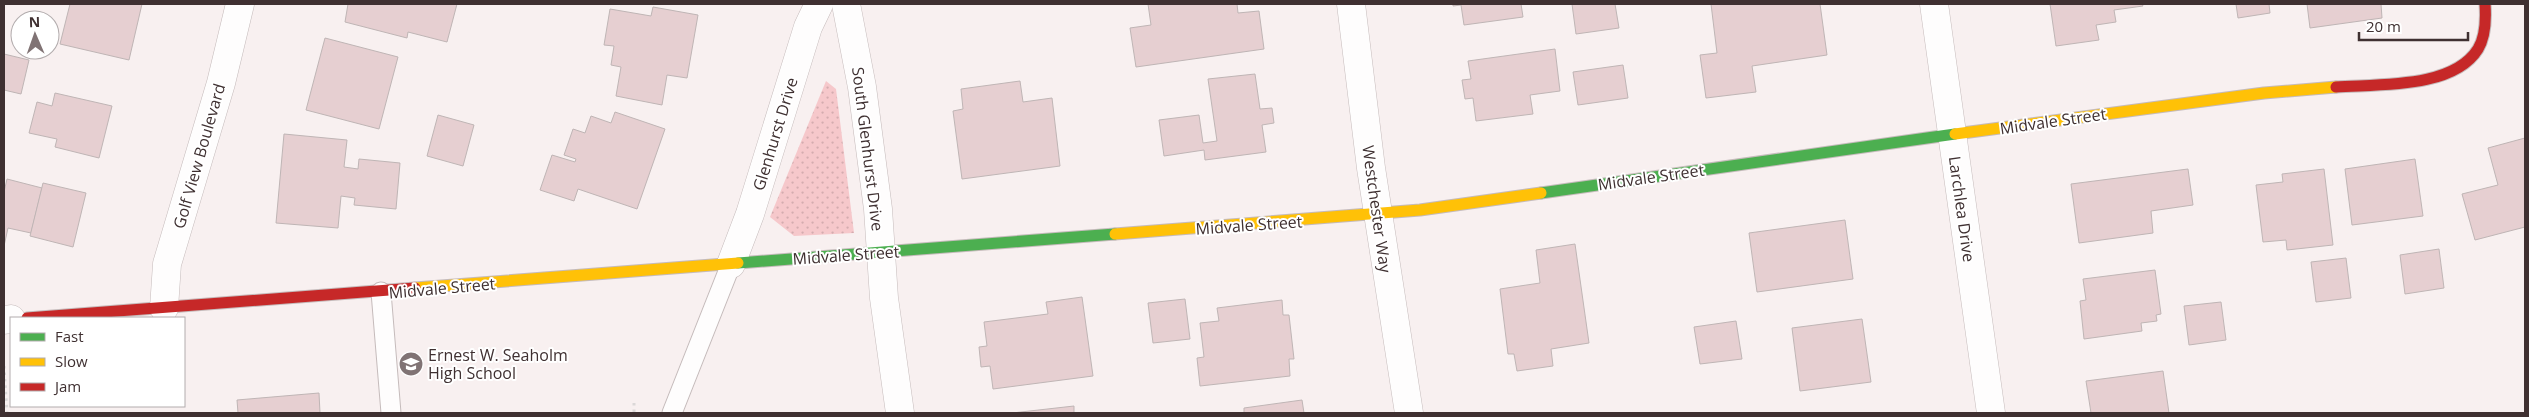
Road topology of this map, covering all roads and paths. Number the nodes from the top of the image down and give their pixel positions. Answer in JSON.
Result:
{"nodes":[{"id":1,"x":240,"y":4,"type":"edge"},
{"id":2,"x":819,"y":4,"type":"edge"},
{"id":3,"x":846,"y":4,"type":"edge"},
{"id":4,"x":1351,"y":4,"type":"edge"},
{"id":5,"x":1934,"y":4,"type":"edge"},
{"id":6,"x":2484,"y":4,"type":"edge"},
{"id":7,"x":1952,"y":134,"type":"junction"},
{"id":8,"x":1378,"y":215,"type":"junction"},
{"id":9,"x":881,"y":253,"type":"junction"},
{"id":10,"x":730,"y":264,"type":"junction"},
{"id":11,"x":380,"y":292,"type":"junction"},
{"id":12,"x":164,"y":308,"type":"junction"},
{"id":13,"x":41,"y":317,"type":"edge"},
{"id":14,"x":4,"y":366,"type":"edge"},
{"id":15,"x":634,"y":403,"type":"dead end"},
{"id":16,"x":7,"y":413,"type":"edge"},
{"id":17,"x":391,"y":413,"type":"edge"},
{"id":18,"x":634,"y":413,"type":"edge"},
{"id":19,"x":672,"y":413,"type":"edge"},
{"id":20,"x":900,"y":413,"type":"edge"},
{"id":21,"x":1409,"y":413,"type":"edge"},
{"id":22,"x":1991,"y":413,"type":"edge"}],
"edges":[{"from":1,"to":12,"type":"street","name":"Golf View Boulevard"},
{"from":2,"to":10,"type":"street","name":"Glenhurst Drive"},
{"from":3,"to":9,"type":"street","name":"South Glenhurst Drive"},
{"from":4,"to":8,"type":"street","name":"Westchester Way"},
{"from":5,"to":7,"type":"street","name":"Larchlea Drive"},
{"from":6,"to":7,"type":"street","name":"Midvale Street"},
{"from":7,"to":8,"type":"street","name":"Midvale Street"},
{"from":7,"to":22,"type":"street","name":"Larchlea Drive"},
{"from":8,"to":9,"type":"street","name":"Midvale Street"},
{"from":8,"to":21,"type":"street","name":"Westchester Way"},
{"from":9,"to":10,"type":"street","name":"Midvale Street"},
{"from":9,"to":20,"type":"street","name":"South Glenhurst Drive"},
{"from":10,"to":11,"type":"street","name":"Midvale Street"},
{"from":10,"to":19,"type":"lane"},
{"from":11,"to":12,"type":"street","name":"Midvale Street"},
{"from":11,"to":17,"type":"lane"},
{"from":12,"to":13,"type":"street","name":"Midvale Street"},
{"from":14,"to":16,"type":"path"},
{"from":15,"to":18,"type":"path"}]}
